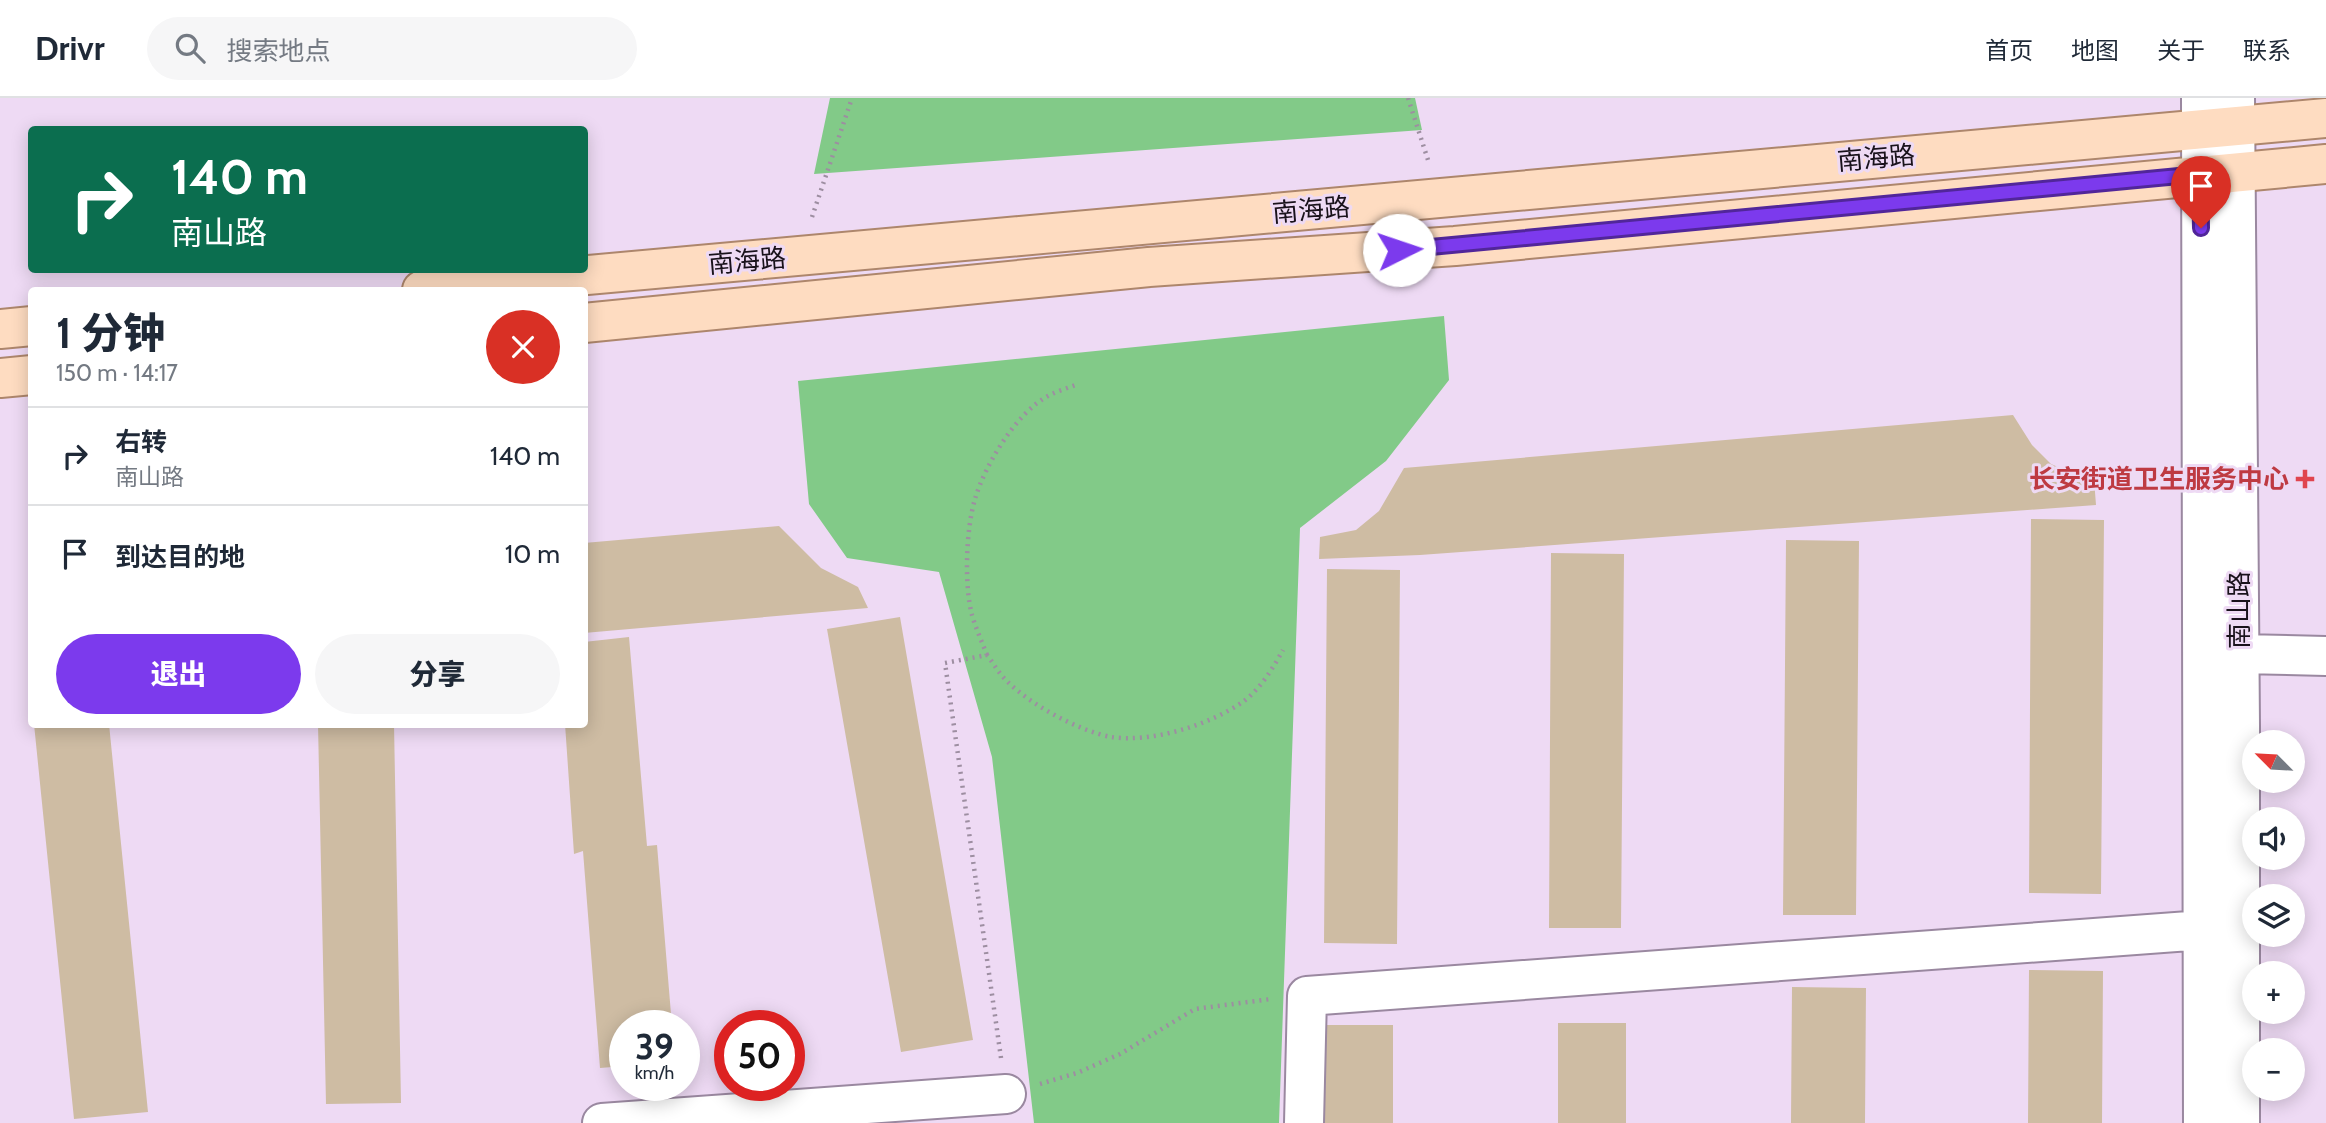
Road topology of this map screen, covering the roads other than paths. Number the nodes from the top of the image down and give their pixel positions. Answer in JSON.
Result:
{"nodes":[{"id":1,"x":2218,"y":113,"type":"edge"},
{"id":2,"x":2326,"y":118,"type":"edge"},
{"id":3,"x":2326,"y":164,"type":"edge"},
{"id":4,"x":2218,"y":173,"type":"junction"},
{"id":5,"x":455,"y":287,"type":"edge"},
{"id":6,"x":588,"y":323,"type":"edge"},
{"id":7,"x":28,"y":326,"type":"edge"},
{"id":8,"x":0,"y":329,"type":"edge"},
{"id":9,"x":28,"y":375,"type":"edge"},
{"id":10,"x":0,"y":378,"type":"edge"},
{"id":11,"x":2240,"y":654,"type":"junction"},
{"id":12,"x":2326,"y":656,"type":"edge"},
{"id":13,"x":2203,"y":930,"type":"junction"},
{"id":14,"x":1006,"y":1094,"type":"road end"},
{"id":15,"x":855,"y":1114,"type":"edge"},
{"id":16,"x":602,"y":1123,"type":"edge"},
{"id":17,"x":1304,"y":1123,"type":"edge"},
{"id":18,"x":2203,"y":1123,"type":"edge"},
{"id":19,"x":2240,"y":1123,"type":"edge"}],
"edges":[{"from":1,"to":2,"type":"main road","name":"南海路"},
{"from":1,"to":4,"type":"street","name":"南山路"},
{"from":1,"to":5,"type":"main road","name":"南海路"},
{"from":3,"to":4,"type":"main road","name":"南海路"},
{"from":4,"to":6,"type":"main road","name":"南海路"},
{"from":4,"to":11,"type":"street","name":"南山路"},
{"from":4,"to":13,"type":"street","name":"南山路"},
{"from":7,"to":8,"type":"main road"},
{"from":9,"to":10,"type":"main road"},
{"from":11,"to":12,"type":"street"},
{"from":11,"to":19,"type":"street","name":"南山路"},
{"from":13,"to":17,"type":"street"},
{"from":13,"to":18,"type":"street","name":"南山路"},
{"from":14,"to":15,"type":"street"},
{"from":15,"to":16,"type":"street"}]}
